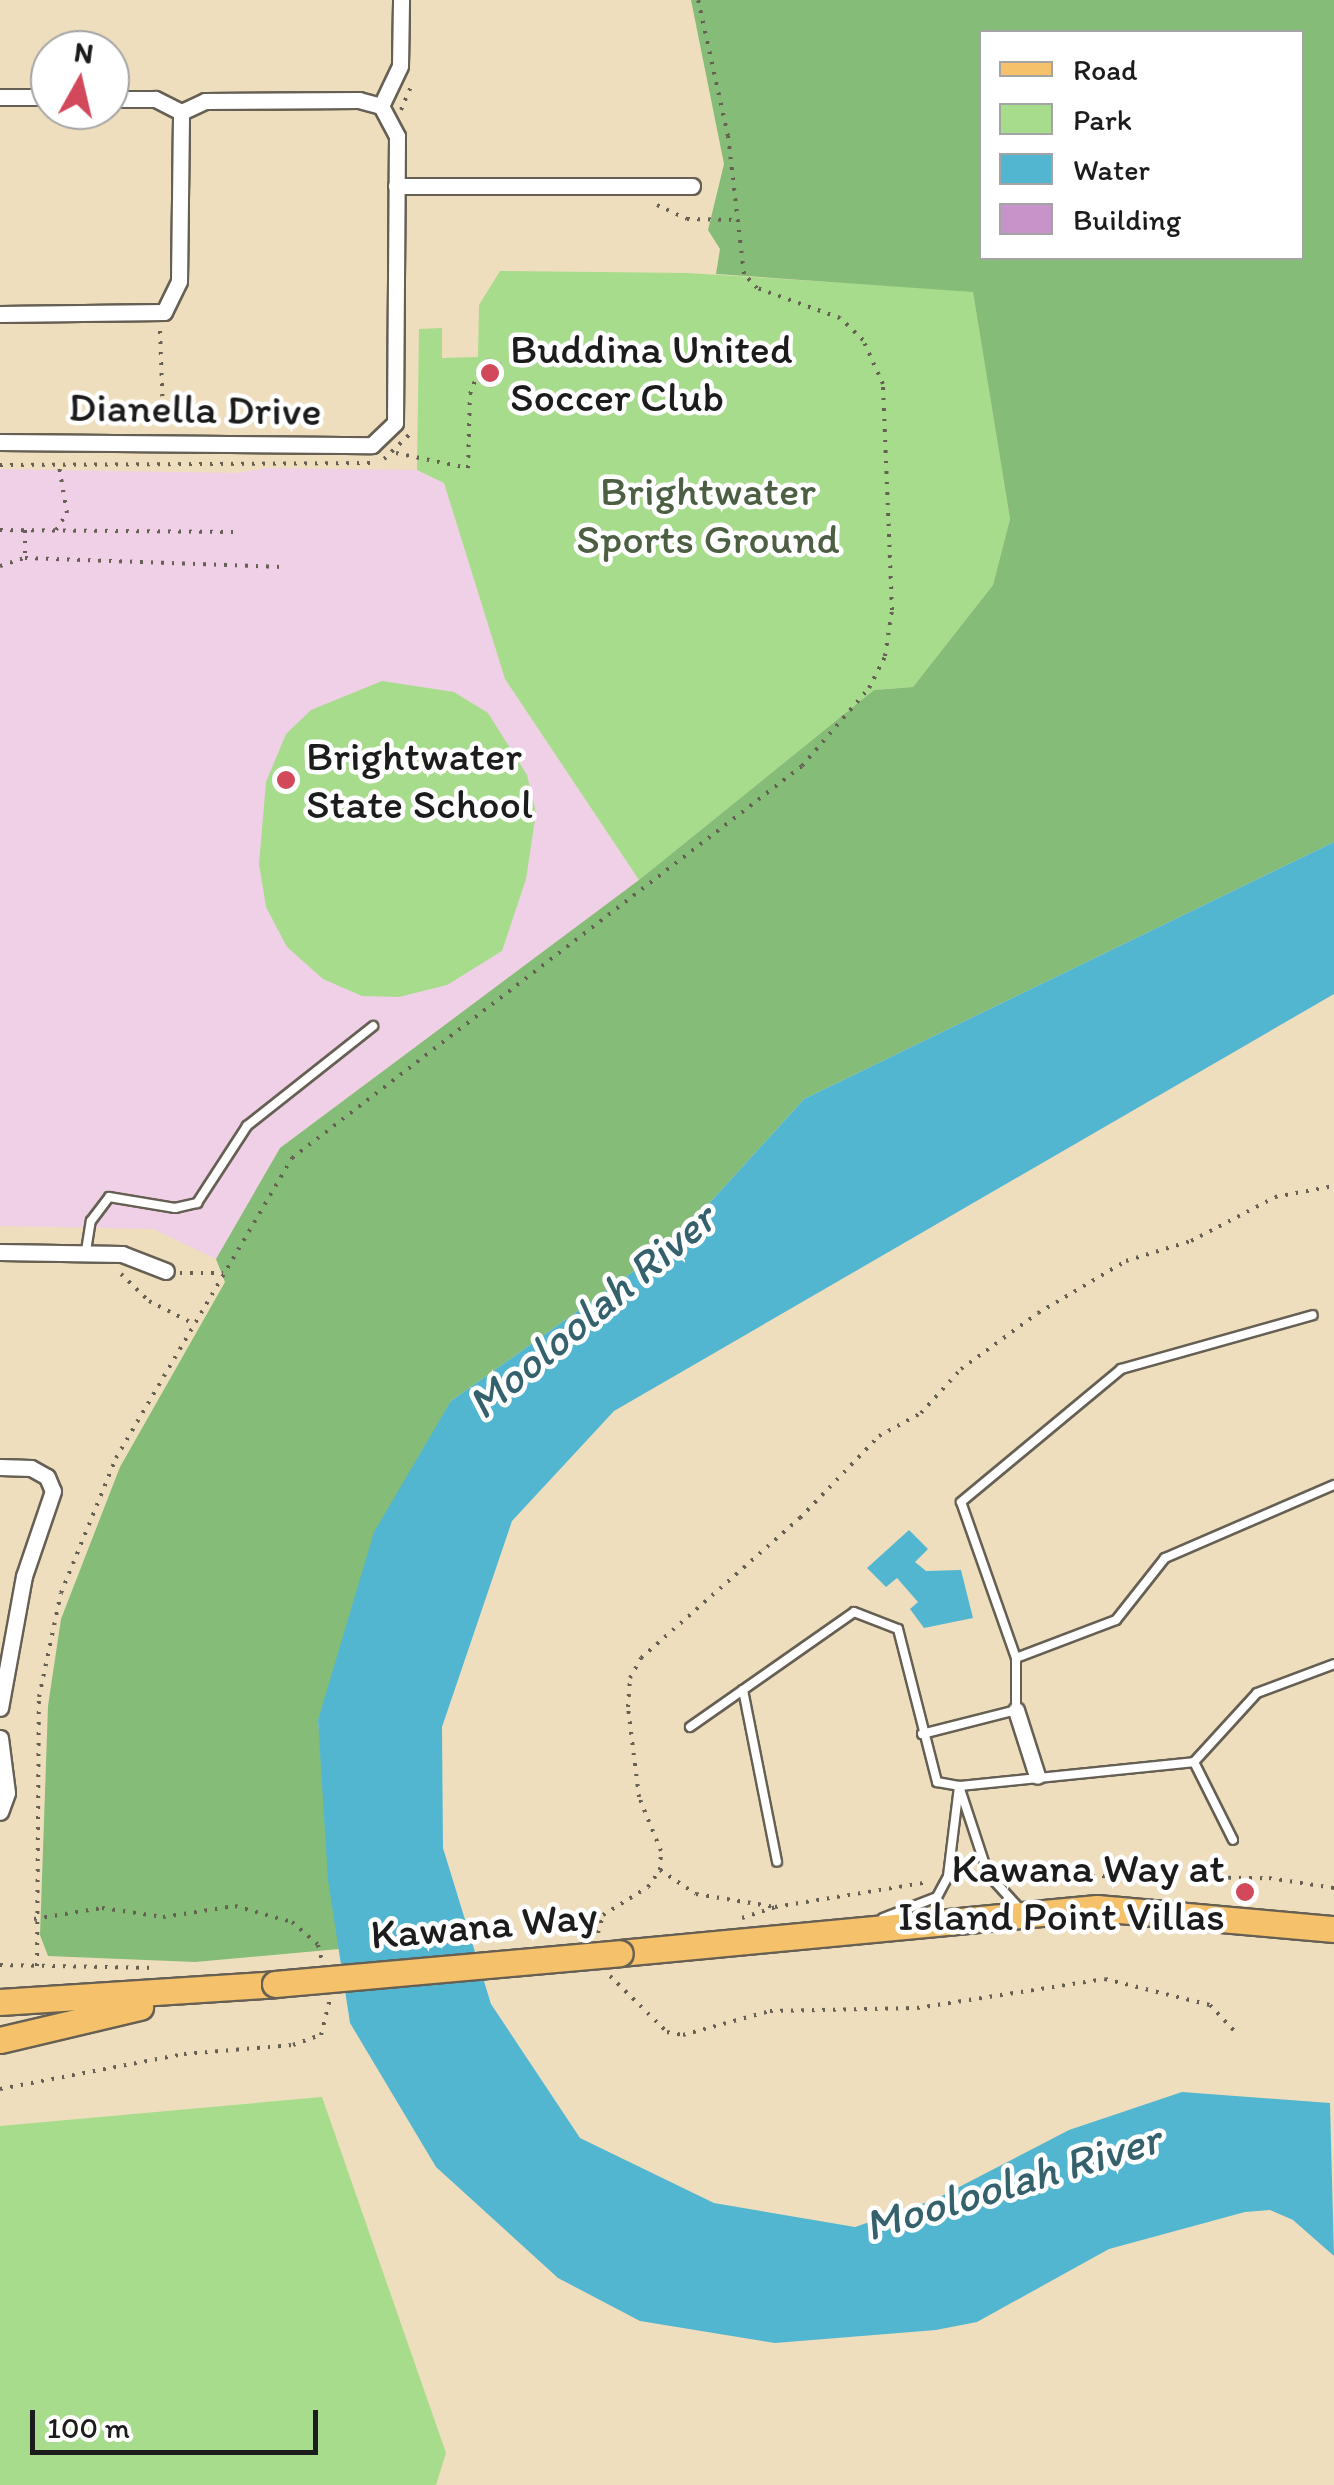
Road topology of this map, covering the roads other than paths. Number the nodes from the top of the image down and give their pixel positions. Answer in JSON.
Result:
{"nodes":[{"id":1,"x":400,"y":0,"type":"edge"},
{"id":2,"x":0,"y":96,"type":"edge"},
{"id":3,"x":30,"y":97,"type":"edge"},
{"id":4,"x":130,"y":98,"type":"edge"},
{"id":5,"x":381,"y":106,"type":"junction"},
{"id":6,"x":181,"y":112,"type":"junction"},
{"id":7,"x":396,"y":186,"type":"junction"},
{"id":8,"x":692,"y":186,"type":"dead end"},
{"id":9,"x":0,"y":314,"type":"edge"},
{"id":10,"x":0,"y":442,"type":"edge"},
{"id":11,"x":373,"y":1026,"type":"dead end"},
{"id":12,"x":86,"y":1251,"type":"junction"},
{"id":13,"x":0,"y":1252,"type":"edge"},
{"id":14,"x":166,"y":1271,"type":"road end"},
{"id":15,"x":1313,"y":1315,"type":"dead end"},
{"id":16,"x":0,"y":1468,"type":"edge"},
{"id":17,"x":1334,"y":1485,"type":"edge"},
{"id":18,"x":1016,"y":1658,"type":"junction"},
{"id":19,"x":1334,"y":1664,"type":"edge"},
{"id":20,"x":743,"y":1690,"type":"junction"},
{"id":21,"x":0,"y":1708,"type":"edge"},
{"id":22,"x":1016,"y":1710,"type":"junction"},
{"id":23,"x":690,"y":1727,"type":"dead end"},
{"id":24,"x":922,"y":1734,"type":"junction"},
{"id":25,"x":0,"y":1738,"type":"edge"},
{"id":26,"x":1194,"y":1762,"type":"junction"},
{"id":27,"x":1036,"y":1776,"type":"junction"},
{"id":28,"x":959,"y":1786,"type":"junction"},
{"id":29,"x":0,"y":1812,"type":"edge"},
{"id":30,"x":1233,"y":1840,"type":"dead end"},
{"id":31,"x":776,"y":1862,"type":"dead end"},
{"id":32,"x":1022,"y":1912,"type":"junction"},
{"id":33,"x":1170,"y":1914,"type":"junction"},
{"id":34,"x":865,"y":1925,"type":"junction"},
{"id":35,"x":1334,"y":1930,"type":"edge"},
{"id":36,"x":771,"y":1940,"type":"junction"},
{"id":37,"x":203,"y":1991,"type":"junction"},
{"id":38,"x":0,"y":2002,"type":"edge"},
{"id":39,"x":0,"y":2040,"type":"edge"}],
"edges":[{"from":1,"to":5,"type":"street"},
{"from":2,"to":3,"type":"street"},
{"from":4,"to":6,"type":"street"},
{"from":5,"to":6,"type":"street"},
{"from":5,"to":7,"type":"street"},
{"from":6,"to":9,"type":"street"},
{"from":7,"to":8,"type":"street"},
{"from":7,"to":10,"type":"street","name":"Dianella Drive"},
{"from":11,"to":12,"type":"lane"},
{"from":12,"to":13,"type":"street"},
{"from":12,"to":14,"type":"street"},
{"from":15,"to":18,"type":"lane"},
{"from":16,"to":21,"type":"street"},
{"from":17,"to":18,"type":"lane"},
{"from":18,"to":22,"type":"lane"},
{"from":19,"to":26,"type":"lane"},
{"from":20,"to":23,"type":"lane"},
{"from":20,"to":24,"type":"lane"},
{"from":20,"to":31,"type":"lane"},
{"from":22,"to":24,"type":"lane"},
{"from":22,"to":27,"type":"street"},
{"from":24,"to":28,"type":"lane"},
{"from":25,"to":29,"type":"street"},
{"from":26,"to":27,"type":"lane"},
{"from":26,"to":30,"type":"lane"},
{"from":27,"to":28,"type":"lane"},
{"from":28,"to":32,"type":"lane"},
{"from":28,"to":34,"type":"lane"},
{"from":32,"to":33,"type":"main road","name":"Kawana Way"},
{"from":32,"to":34,"type":"main road","name":"Kawana Way"},
{"from":33,"to":35,"type":"main road","name":"Kawana Way"},
{"from":33,"to":36,"type":"main road","name":"Kawana Way"},
{"from":34,"to":36,"type":"main road","name":"Kawana Way"},
{"from":36,"to":37,"type":"main road","name":"Kawana Way","bridge":true},
{"from":37,"to":38,"type":"main road","name":"Kawana Way"},
{"from":37,"to":39,"type":"main road","name":"Kawana Way"}]}
